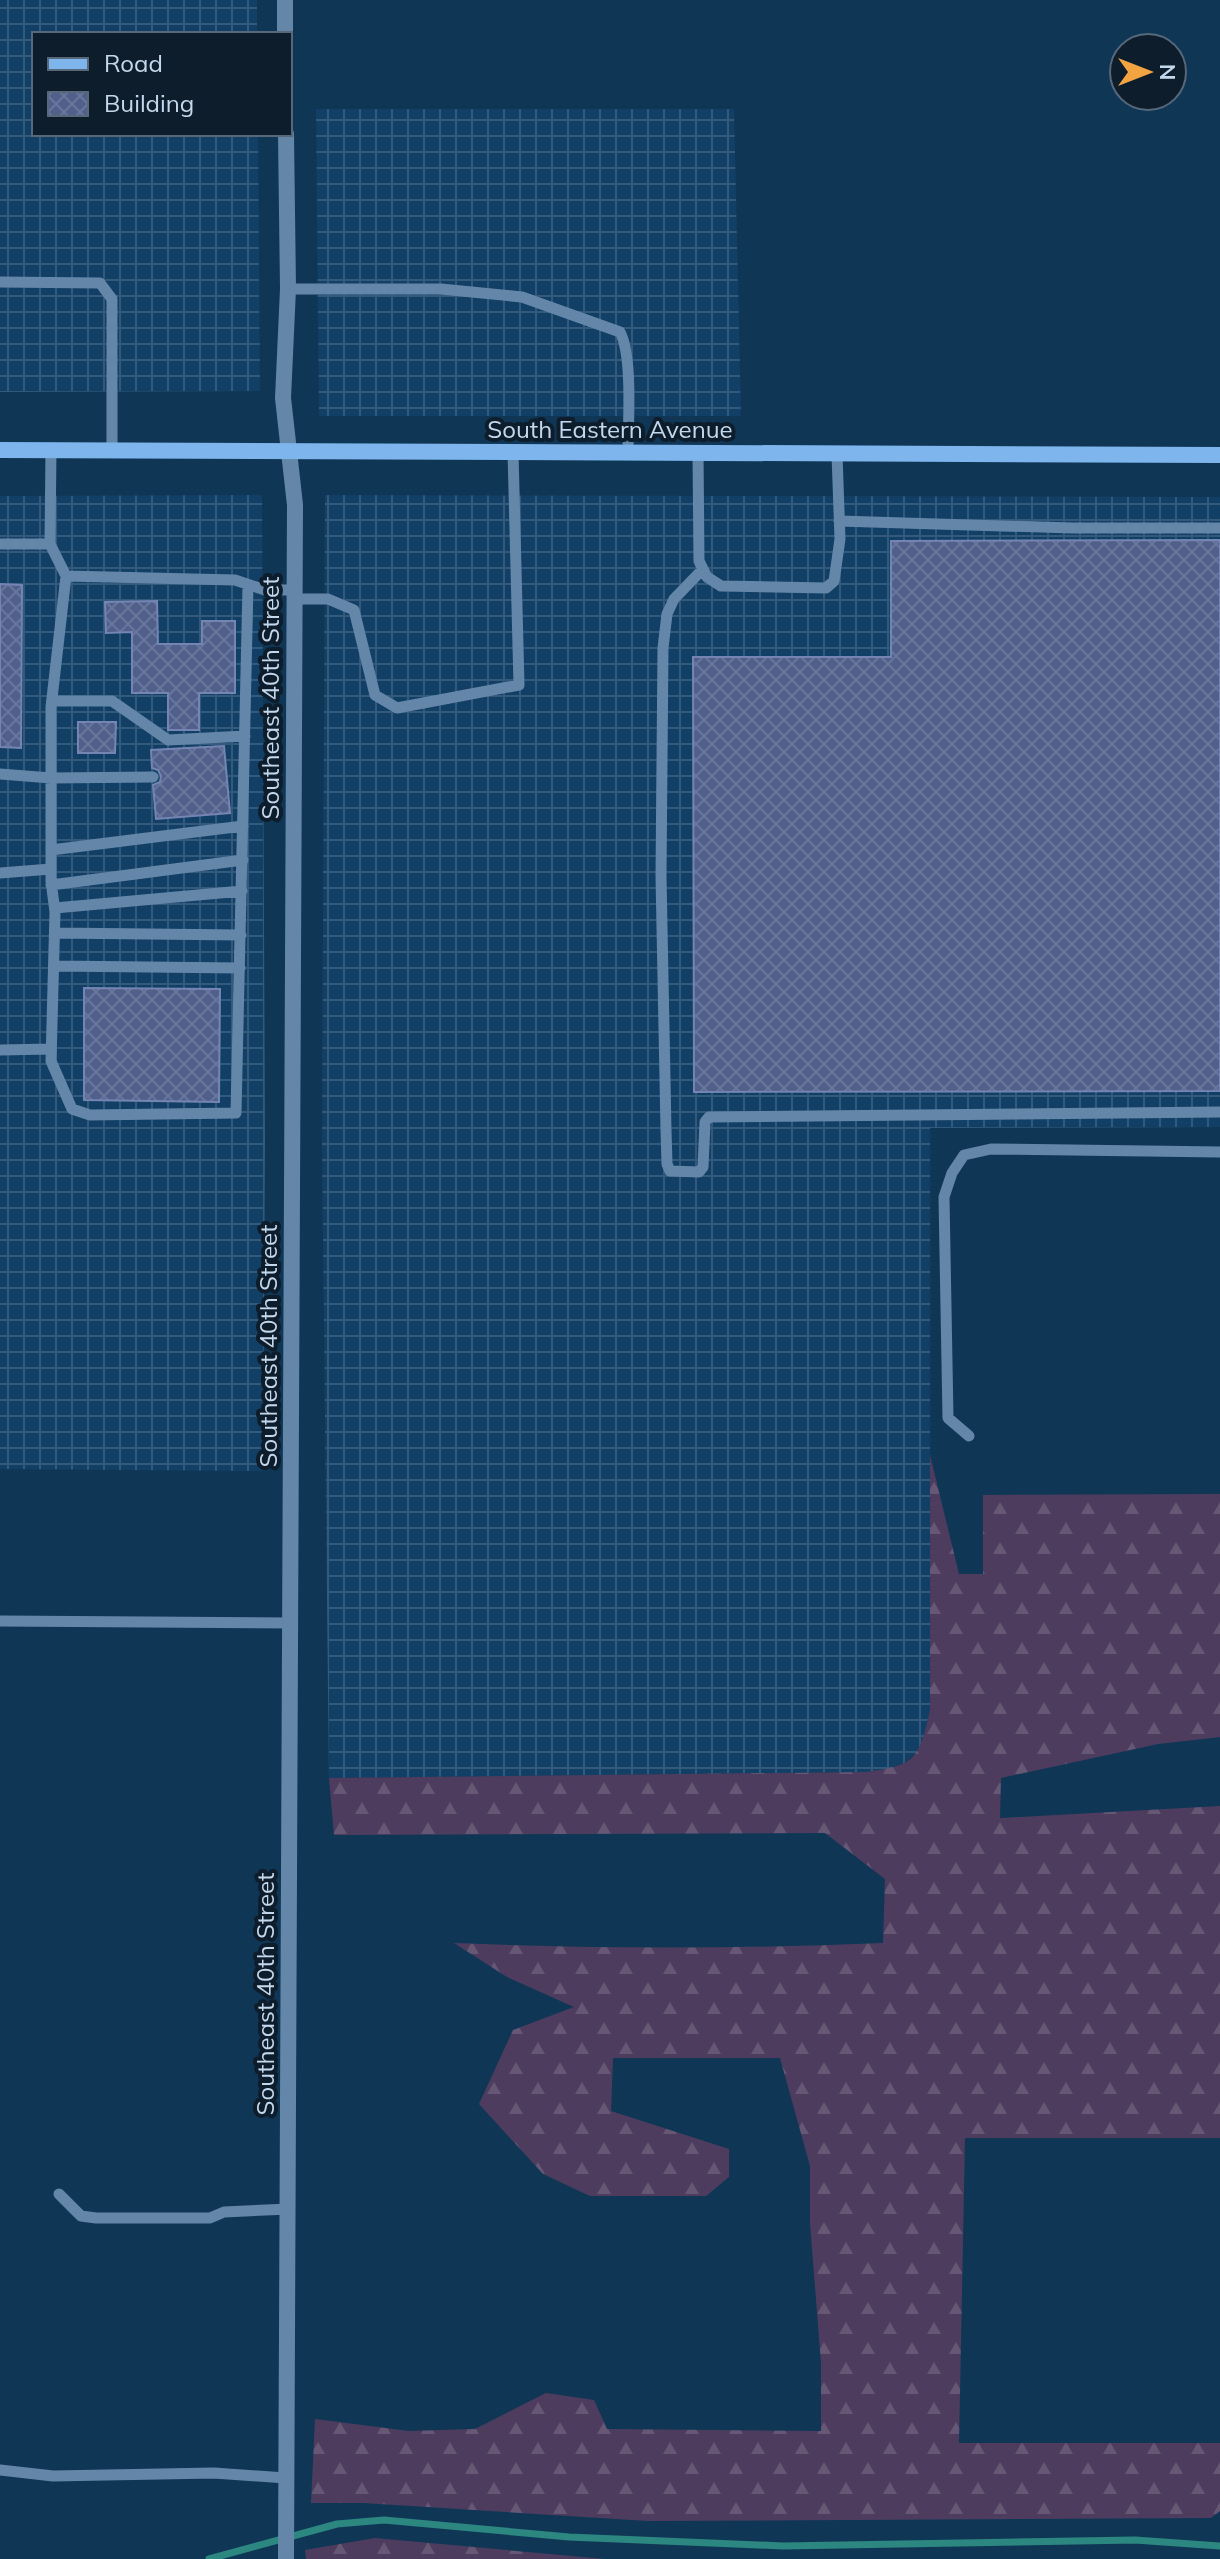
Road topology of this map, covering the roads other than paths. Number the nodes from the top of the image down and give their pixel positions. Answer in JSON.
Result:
{"nodes":[{"id":1,"x":285,"y":0,"type":"edge"},
{"id":2,"x":285,"y":32,"type":"edge"},
{"id":3,"x":286,"y":136,"type":"edge"},
{"id":4,"x":0,"y":282,"type":"edge"},
{"id":5,"x":288,"y":289,"type":"junction"},
{"id":6,"x":0,"y":450,"type":"edge"},
{"id":7,"x":51,"y":450,"type":"junction"},
{"id":8,"x":289,"y":450,"type":"junction"},
{"id":9,"x":112,"y":451,"type":"junction"},
{"id":10,"x":513,"y":452,"type":"junction"},
{"id":11,"x":628,"y":453,"type":"junction"},
{"id":12,"x":698,"y":453,"type":"junction"},
{"id":13,"x":837,"y":454,"type":"junction"},
{"id":14,"x":1220,"y":455,"type":"edge"},
{"id":15,"x":839,"y":521,"type":"junction"},
{"id":16,"x":1220,"y":528,"type":"edge"},
{"id":17,"x":0,"y":544,"type":"edge"},
{"id":18,"x":50,"y":544,"type":"junction"},
{"id":19,"x":702,"y":570,"type":"junction"},
{"id":20,"x":66,"y":576,"type":"junction"},
{"id":21,"x":248,"y":585,"type":"junction"},
{"id":22,"x":294,"y":594,"type":"junction"},
{"id":23,"x":52,"y":701,"type":"junction"},
{"id":24,"x":245,"y":736,"type":"junction"},
{"id":25,"x":0,"y":774,"type":"edge"},
{"id":26,"x":153,"y":777,"type":"dead end"},
{"id":27,"x":51,"y":778,"type":"junction"},
{"id":28,"x":243,"y":826,"type":"junction"},
{"id":29,"x":51,"y":850,"type":"junction"},
{"id":30,"x":243,"y":860,"type":"junction"},
{"id":31,"x":51,"y":869,"type":"junction"},
{"id":32,"x":0,"y":873,"type":"edge"},
{"id":33,"x":51,"y":885,"type":"junction"},
{"id":34,"x":242,"y":891,"type":"junction"},
{"id":35,"x":55,"y":908,"type":"junction"},
{"id":36,"x":55,"y":933,"type":"junction"},
{"id":37,"x":241,"y":935,"type":"junction"},
{"id":38,"x":54,"y":966,"type":"junction"},
{"id":39,"x":240,"y":968,"type":"junction"},
{"id":40,"x":51,"y":1049,"type":"junction"},
{"id":41,"x":0,"y":1050,"type":"edge"},
{"id":42,"x":1220,"y":1112,"type":"edge"},
{"id":43,"x":1220,"y":1152,"type":"edge"},
{"id":44,"x":969,"y":1436,"type":"dead end"},
{"id":45,"x":0,"y":1621,"type":"edge"},
{"id":46,"x":291,"y":1623,"type":"junction"},
{"id":47,"x":59,"y":2194,"type":"dead end"},
{"id":48,"x":289,"y":2209,"type":"junction"},
{"id":49,"x":0,"y":2470,"type":"edge"},
{"id":50,"x":286,"y":2478,"type":"junction"},
{"id":51,"x":286,"y":2559,"type":"edge"}],
"edges":[{"from":1,"to":2,"type":"street"},
{"from":3,"to":5,"type":"street","name":"Southeast 40th Street"},
{"from":4,"to":9,"type":"lane"},
{"from":5,"to":8,"type":"street","name":"Southeast 40th Street"},
{"from":5,"to":11,"type":"lane"},
{"from":6,"to":7,"type":"main road","name":"South Eastern Avenue"},
{"from":7,"to":9,"type":"main road","name":"South Eastern Avenue"},
{"from":7,"to":18,"type":"lane"},
{"from":8,"to":9,"type":"main road","name":"South Eastern Avenue"},
{"from":8,"to":10,"type":"main road","name":"South Eastern Avenue"},
{"from":8,"to":22,"type":"street","name":"Southeast 40th Street"},
{"from":10,"to":11,"type":"main road","name":"South Eastern Avenue"},
{"from":10,"to":22,"type":"lane"},
{"from":11,"to":12,"type":"main road","name":"South Eastern Avenue"},
{"from":12,"to":13,"type":"main road","name":"South Eastern Avenue"},
{"from":12,"to":19,"type":"lane"},
{"from":13,"to":14,"type":"main road","name":"South Eastern Avenue"},
{"from":13,"to":15,"type":"lane"},
{"from":15,"to":16,"type":"lane"},
{"from":15,"to":19,"type":"lane"},
{"from":17,"to":18,"type":"lane"},
{"from":18,"to":20,"type":"lane"},
{"from":19,"to":42,"type":"lane"},
{"from":20,"to":21,"type":"lane"},
{"from":20,"to":23,"type":"lane"},
{"from":21,"to":22,"type":"lane"},
{"from":21,"to":24,"type":"lane"},
{"from":22,"to":46,"type":"street","name":"Southeast 40th Street"},
{"from":23,"to":24,"type":"lane"},
{"from":23,"to":27,"type":"lane"},
{"from":24,"to":28,"type":"lane"},
{"from":25,"to":27,"type":"lane"},
{"from":26,"to":27,"type":"lane"},
{"from":27,"to":29,"type":"lane"},
{"from":28,"to":29,"type":"lane"},
{"from":28,"to":30,"type":"lane"},
{"from":29,"to":31,"type":"lane"},
{"from":30,"to":33,"type":"lane"},
{"from":30,"to":34,"type":"lane"},
{"from":31,"to":32,"type":"lane"},
{"from":31,"to":33,"type":"lane"},
{"from":33,"to":35,"type":"lane"},
{"from":34,"to":35,"type":"lane"},
{"from":34,"to":37,"type":"lane"},
{"from":35,"to":36,"type":"lane"},
{"from":36,"to":37,"type":"lane"},
{"from":36,"to":38,"type":"lane"},
{"from":37,"to":39,"type":"lane"},
{"from":38,"to":39,"type":"lane"},
{"from":38,"to":40,"type":"lane"},
{"from":39,"to":40,"type":"lane"},
{"from":40,"to":41,"type":"lane"},
{"from":43,"to":44,"type":"lane"},
{"from":45,"to":46,"type":"lane"},
{"from":46,"to":48,"type":"street","name":"Southeast 40th Street"},
{"from":47,"to":48,"type":"lane"},
{"from":48,"to":50,"type":"street","name":"Southeast 40th Street"},
{"from":49,"to":50,"type":"lane"},
{"from":50,"to":51,"type":"street","name":"Southeast 40th Street"}]}
